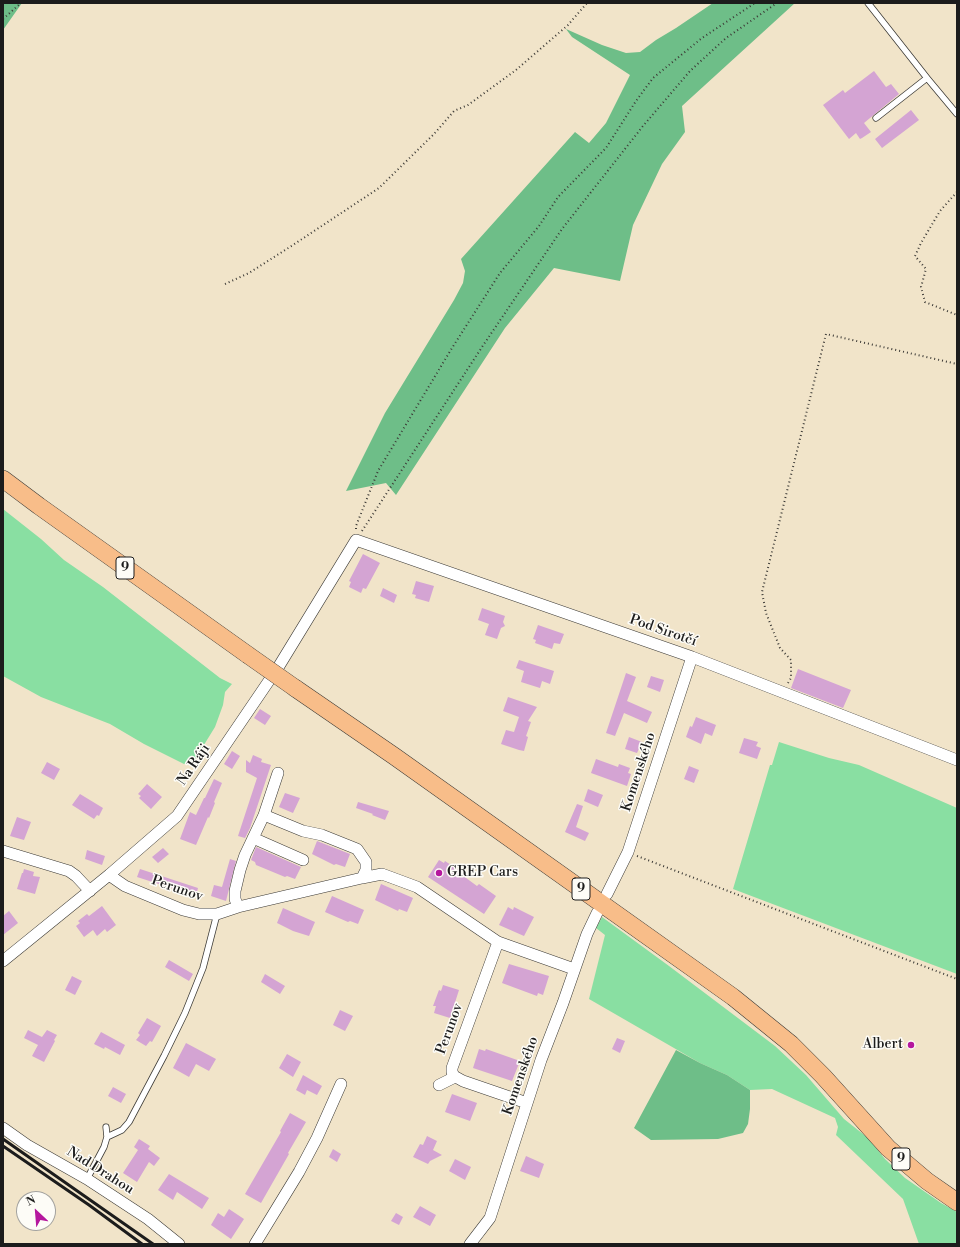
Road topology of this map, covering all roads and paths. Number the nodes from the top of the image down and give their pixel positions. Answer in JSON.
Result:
{"nodes":[{"id":1,"x":20,"y":3,"type":"edge"},
{"id":2,"x":587,"y":3,"type":"edge"},
{"id":3,"x":755,"y":3,"type":"edge"},
{"id":4,"x":777,"y":3,"type":"edge"},
{"id":5,"x":868,"y":3,"type":"edge"},
{"id":6,"x":3,"y":19,"type":"edge"},
{"id":7,"x":927,"y":78,"type":"junction"},
{"id":8,"x":957,"y":114,"type":"edge"},
{"id":9,"x":876,"y":118,"type":"dead end"},
{"id":10,"x":957,"y":192,"type":"edge"},
{"id":11,"x":225,"y":284,"type":"dead end"},
{"id":12,"x":957,"y":315,"type":"edge"},
{"id":13,"x":957,"y":364,"type":"edge"},
{"id":14,"x":3,"y":479,"type":"edge"},
{"id":15,"x":356,"y":540,"type":"junction"},
{"id":16,"x":692,"y":657,"type":"junction"},
{"id":17,"x":784,"y":692,"type":"junction"},
{"id":18,"x":957,"y":760,"type":"edge"},
{"id":19,"x":278,"y":773,"type":"dead end"},
{"id":20,"x":264,"y":815,"type":"junction"},
{"id":21,"x":253,"y":838,"type":"junction"},
{"id":22,"x":3,"y":851,"type":"edge"},
{"id":23,"x":628,"y":852,"type":"junction"},
{"id":24,"x":303,"y":860,"type":"dead end"},
{"id":25,"x":109,"y":875,"type":"junction"},
{"id":26,"x":362,"y":878,"type":"junction"},
{"id":27,"x":90,"y":891,"type":"junction"},
{"id":28,"x":607,"y":894,"type":"dead end"},
{"id":29,"x":238,"y":907,"type":"junction"},
{"id":30,"x":597,"y":913,"type":"dead end"},
{"id":31,"x":217,"y":914,"type":"junction"},
{"id":32,"x":498,"y":942,"type":"junction"},
{"id":33,"x":3,"y":961,"type":"edge"},
{"id":34,"x":574,"y":969,"type":"junction"},
{"id":35,"x":957,"y":978,"type":"edge"},
{"id":36,"x":456,"y":1077,"type":"junction"},
{"id":37,"x":341,"y":1084,"type":"dead end"},
{"id":38,"x":439,"y":1085,"type":"dead end"},
{"id":39,"x":527,"y":1103,"type":"junction"},
{"id":40,"x":106,"y":1127,"type":"dead end"},
{"id":41,"x":3,"y":1128,"type":"edge"},
{"id":42,"x":106,"y":1137,"type":"junction"},
{"id":43,"x":87,"y":1179,"type":"junction"},
{"id":44,"x":957,"y":1202,"type":"edge"},
{"id":45,"x":179,"y":1244,"type":"edge"},
{"id":46,"x":256,"y":1244,"type":"edge"},
{"id":47,"x":470,"y":1244,"type":"edge"}],
"edges":[{"from":1,"to":6,"type":"path"},
{"from":2,"to":11,"type":"path"},
{"from":3,"to":15,"type":"path"},
{"from":4,"to":15,"type":"path"},
{"from":5,"to":7,"type":"lane"},
{"from":7,"to":8,"type":"lane"},
{"from":7,"to":9,"type":"lane"},
{"from":10,"to":12,"type":"path"},
{"from":13,"to":17,"type":"path"},
{"from":14,"to":44,"type":"main road","number":"9","bridge":true},
{"from":15,"to":16,"type":"street","name":"Pod Sirotčí"},
{"from":15,"to":25,"type":"street","name":"Na Ráji"},
{"from":16,"to":17,"type":"street","name":"Pod Sirotčí"},
{"from":16,"to":23,"type":"street","name":"Komenského"},
{"from":17,"to":18,"type":"street","name":"Pod Sirotčí"},
{"from":19,"to":20,"type":"street"},
{"from":20,"to":21,"type":"street"},
{"from":20,"to":26,"type":"street"},
{"from":21,"to":24,"type":"street"},
{"from":21,"to":29,"type":"street"},
{"from":22,"to":27,"type":"street"},
{"from":23,"to":28,"type":"street","name":"Komenského"},
{"from":23,"to":35,"type":"path"},
{"from":25,"to":27,"type":"street","name":"Na Ráji"},
{"from":25,"to":31,"type":"street","name":"Perunov"},
{"from":26,"to":29,"type":"street","name":"Perunov"},
{"from":26,"to":32,"type":"street","name":"Perunov"},
{"from":27,"to":33,"type":"street","name":"Na Ráji"},
{"from":29,"to":31,"type":"street","name":"Perunov"},
{"from":30,"to":34,"type":"street","name":"Komenského"},
{"from":31,"to":42,"type":"lane"},
{"from":32,"to":34,"type":"street","name":"Perunov"},
{"from":32,"to":36,"type":"street","name":"Perunov"},
{"from":34,"to":39,"type":"street","name":"Komenského"},
{"from":36,"to":38,"type":"street"},
{"from":36,"to":39,"type":"street","name":"Perunov"},
{"from":37,"to":46,"type":"street"},
{"from":39,"to":47,"type":"street","name":"Komenského"},
{"from":40,"to":42,"type":"lane"},
{"from":41,"to":43,"type":"street","name":"Nad Drahou"},
{"from":42,"to":43,"type":"lane"},
{"from":43,"to":45,"type":"street","name":"Nad Drahou"}]}
